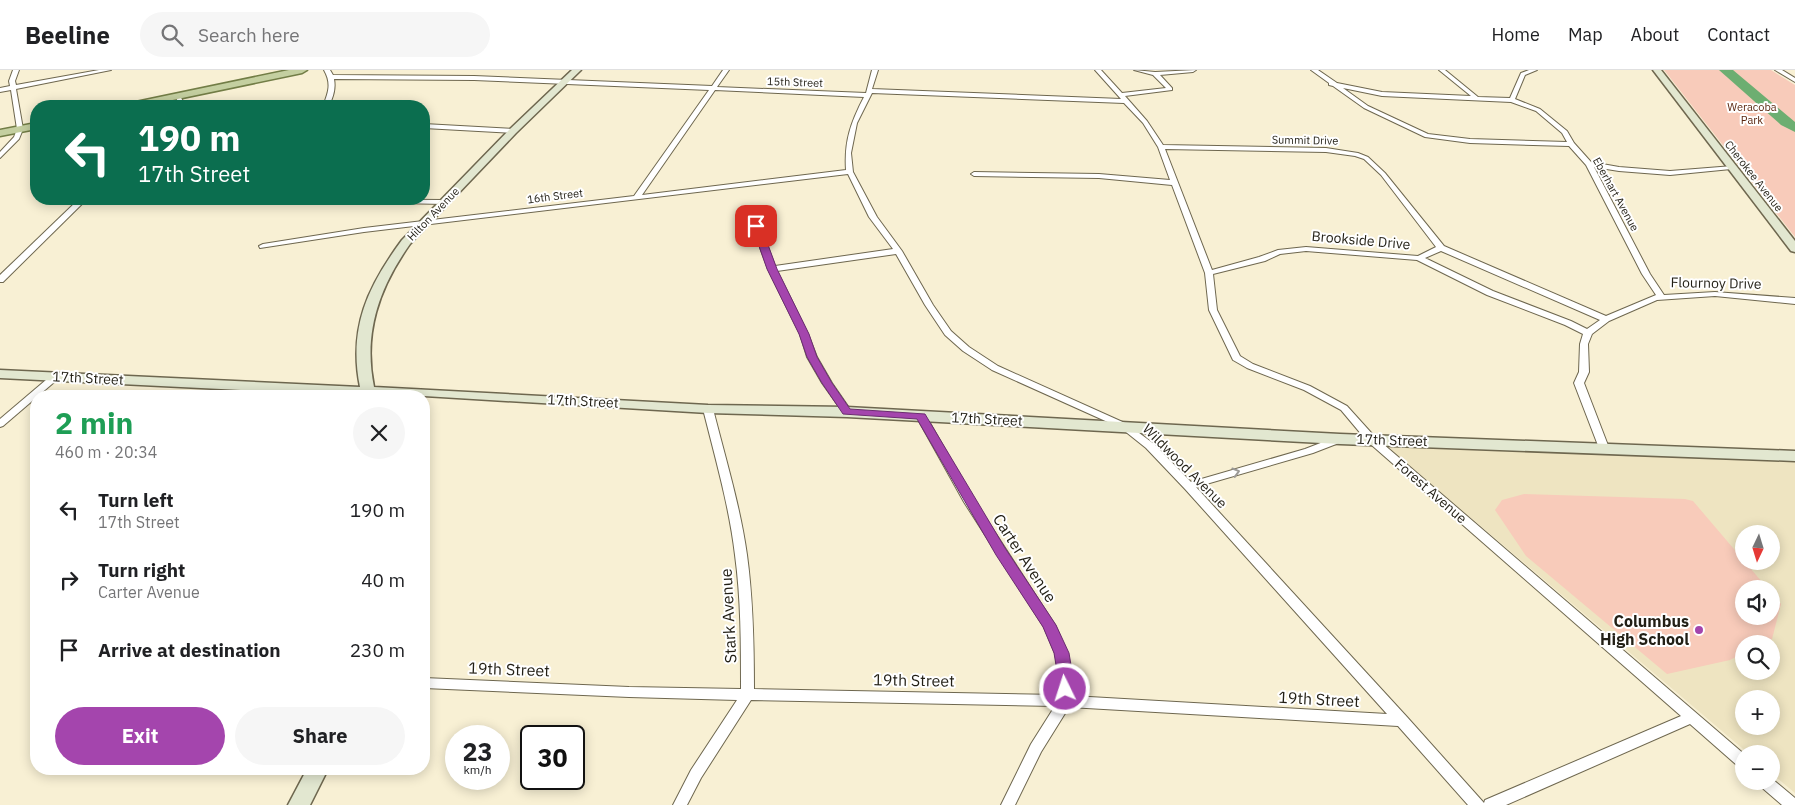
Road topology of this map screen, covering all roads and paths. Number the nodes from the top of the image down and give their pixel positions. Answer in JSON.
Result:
{"nodes":[{"id":1,"x":16,"y":70,"type":"edge"},
{"id":2,"x":108,"y":70,"type":"edge"},
{"id":3,"x":302,"y":70,"type":"edge"},
{"id":4,"x":327,"y":70,"type":"edge"},
{"id":5,"x":577,"y":70,"type":"edge"},
{"id":6,"x":726,"y":70,"type":"edge"},
{"id":7,"x":875,"y":70,"type":"edge"},
{"id":8,"x":1098,"y":70,"type":"edge"},
{"id":9,"x":1137,"y":70,"type":"edge"},
{"id":10,"x":1193,"y":70,"type":"edge"},
{"id":11,"x":1314,"y":70,"type":"edge"},
{"id":12,"x":1442,"y":70,"type":"edge"},
{"id":13,"x":1534,"y":70,"type":"edge"},
{"id":14,"x":1657,"y":70,"type":"edge"},
{"id":15,"x":1778,"y":70,"type":"edge"},
{"id":16,"x":1155,"y":74,"type":"junction"},
{"id":17,"x":332,"y":77,"type":"junction"},
{"id":18,"x":1795,"y":80,"type":"edge"},
{"id":19,"x":564,"y":82,"type":"junction"},
{"id":20,"x":1332,"y":84,"type":"junction"},
{"id":21,"x":13,"y":88,"type":"junction"},
{"id":22,"x":713,"y":89,"type":"junction"},
{"id":23,"x":0,"y":90,"type":"edge"},
{"id":24,"x":868,"y":93,"type":"junction"},
{"id":25,"x":1382,"y":94,"type":"junction"},
{"id":26,"x":1476,"y":97,"type":"junction"},
{"id":27,"x":1123,"y":98,"type":"junction"},
{"id":28,"x":182,"y":100,"type":"edge"},
{"id":29,"x":328,"y":100,"type":"edge"},
{"id":30,"x":1512,"y":100,"type":"junction"},
{"id":31,"x":1366,"y":107,"type":"junction"},
{"id":32,"x":430,"y":126,"type":"edge"},
{"id":33,"x":30,"y":127,"type":"edge"},
{"id":34,"x":20,"y":129,"type":"junction"},
{"id":35,"x":513,"y":131,"type":"junction"},
{"id":36,"x":0,"y":134,"type":"edge"},
{"id":37,"x":1571,"y":144,"type":"junction"},
{"id":38,"x":1161,"y":147,"type":"junction"},
{"id":39,"x":0,"y":156,"type":"edge"},
{"id":40,"x":1589,"y":164,"type":"junction"},
{"id":41,"x":1731,"y":167,"type":"junction"},
{"id":42,"x":850,"y":172,"type":"junction"},
{"id":43,"x":974,"y":174,"type":"dead end"},
{"id":44,"x":1174,"y":183,"type":"junction"},
{"id":45,"x":638,"y":198,"type":"junction"},
{"id":46,"x":430,"y":202,"type":"edge"},
{"id":47,"x":445,"y":202,"type":"junction"},
{"id":48,"x":77,"y":205,"type":"edge"},
{"id":49,"x":424,"y":222,"type":"junction"},
{"id":50,"x":756,"y":226,"type":"dead end"},
{"id":51,"x":263,"y":246,"type":"dead end"},
{"id":52,"x":1441,"y":248,"type":"junction"},
{"id":53,"x":1795,"y":249,"type":"edge"},
{"id":54,"x":898,"y":251,"type":"junction"},
{"id":55,"x":1419,"y":258,"type":"junction"},
{"id":56,"x":772,"y":269,"type":"junction"},
{"id":57,"x":1209,"y":273,"type":"junction"},
{"id":58,"x":0,"y":280,"type":"edge"},
{"id":59,"x":1661,"y":296,"type":"junction"},
{"id":60,"x":1795,"y":301,"type":"edge"},
{"id":61,"x":1606,"y":320,"type":"junction"},
{"id":62,"x":1588,"y":333,"type":"junction"},
{"id":63,"x":0,"y":374,"type":"edge"},
{"id":64,"x":56,"y":376,"type":"junction"},
{"id":65,"x":40,"y":390,"type":"edge"},
{"id":66,"x":220,"y":390,"type":"edge"},
{"id":67,"x":367,"y":390,"type":"edge"},
{"id":68,"x":430,"y":396,"type":"edge"},
{"id":69,"x":30,"y":398,"type":"edge"},
{"id":70,"x":708,"y":410,"type":"junction"},
{"id":71,"x":847,"y":412,"type":"junction"},
{"id":72,"x":921,"y":416,"type":"junction"},
{"id":73,"x":0,"y":424,"type":"edge"},
{"id":74,"x":1124,"y":426,"type":"junction"},
{"id":75,"x":1340,"y":438,"type":"junction"},
{"id":76,"x":1371,"y":439,"type":"junction"},
{"id":77,"x":1604,"y":448,"type":"junction"},
{"id":78,"x":1795,"y":456,"type":"edge"},
{"id":79,"x":1189,"y":486,"type":"junction"},
{"id":80,"x":430,"y":683,"type":"edge"},
{"id":81,"x":748,"y":694,"type":"junction"},
{"id":82,"x":1065,"y":701,"type":"junction"},
{"id":83,"x":1691,"y":718,"type":"junction"},
{"id":84,"x":1402,"y":721,"type":"junction"},
{"id":85,"x":1735,"y":755,"type":"edge"},
{"id":86,"x":315,"y":775,"type":"edge"},
{"id":87,"x":1775,"y":790,"type":"edge"},
{"id":88,"x":299,"y":805,"type":"edge"},
{"id":89,"x":680,"y":805,"type":"edge"},
{"id":90,"x":1008,"y":805,"type":"edge"},
{"id":91,"x":1477,"y":805,"type":"edge"},
{"id":92,"x":1490,"y":805,"type":"edge"},
{"id":93,"x":1792,"y":805,"type":"edge"}],
"edges":[{"from":1,"to":21,"type":"street"},
{"from":2,"to":21,"type":"street"},
{"from":3,"to":28,"type":"main road"},
{"from":4,"to":17,"type":"street"},
{"from":5,"to":19,"type":"street","name":"Hilton Avenue"},
{"from":6,"to":22,"type":"street"},
{"from":7,"to":24,"type":"street","name":"Wildwood Avenue"},
{"from":8,"to":27,"type":"street","name":"Forest Avenue"},
{"from":9,"to":16,"type":"street"},
{"from":10,"to":16,"type":"street"},
{"from":11,"to":20,"type":"street"},
{"from":12,"to":26,"type":"street"},
{"from":13,"to":30,"type":"street"},
{"from":14,"to":41,"type":"street","name":"Cherokee Avenue"},
{"from":15,"to":18,"type":"street"},
{"from":16,"to":27,"type":"street","name":"15th Street"},
{"from":17,"to":19,"type":"street","name":"15th Street"},
{"from":17,"to":29,"type":"street"},
{"from":19,"to":22,"type":"street","name":"15th Street"},
{"from":19,"to":35,"type":"street","name":"Hilton Avenue"},
{"from":20,"to":25,"type":"street","name":"Eberhart Avenue"},
{"from":20,"to":31,"type":"street"},
{"from":21,"to":23,"type":"street"},
{"from":21,"to":34,"type":"street"},
{"from":22,"to":24,"type":"street","name":"15th Street"},
{"from":22,"to":45,"type":"street"},
{"from":24,"to":27,"type":"street","name":"15th Street"},
{"from":24,"to":42,"type":"street","name":"Wildwood Avenue"},
{"from":25,"to":26,"type":"street","name":"Eberhart Avenue"},
{"from":25,"to":31,"type":"street"},
{"from":26,"to":30,"type":"street","name":"Eberhart Avenue"},
{"from":27,"to":38,"type":"street","name":"Forest Avenue"},
{"from":30,"to":37,"type":"street","name":"Eberhart Avenue"},
{"from":31,"to":37,"type":"street"},
{"from":32,"to":35,"type":"street"},
{"from":33,"to":34,"type":"main road"},
{"from":34,"to":36,"type":"main road"},
{"from":34,"to":39,"type":"street"},
{"from":35,"to":47,"type":"street","name":"Hilton Avenue"},
{"from":37,"to":40,"type":"street","name":"Eberhart Avenue"},
{"from":38,"to":44,"type":"street","name":"Forest Avenue"},
{"from":38,"to":52,"type":"street","name":"Summit Drive"},
{"from":40,"to":41,"type":"street"},
{"from":40,"to":59,"type":"street","name":"Eberhart Avenue"},
{"from":41,"to":53,"type":"street","name":"Cherokee Avenue"},
{"from":42,"to":45,"type":"street","name":"16th Street"},
{"from":42,"to":54,"type":"street","name":"Wildwood Avenue"},
{"from":43,"to":44,"type":"street"},
{"from":44,"to":57,"type":"street","name":"Forest Avenue"},
{"from":45,"to":49,"type":"street","name":"16th Street"},
{"from":46,"to":47,"type":"street"},
{"from":47,"to":49,"type":"street","name":"Hilton Avenue"},
{"from":48,"to":58,"type":"street"},
{"from":49,"to":51,"type":"street","name":"16th Street"},
{"from":49,"to":67,"type":"street","name":"Hilton Avenue"},
{"from":50,"to":56,"type":"street"},
{"from":52,"to":55,"type":"street"},
{"from":52,"to":61,"type":"street"},
{"from":54,"to":56,"type":"street"},
{"from":54,"to":74,"type":"street","name":"Wildwood Avenue"},
{"from":55,"to":57,"type":"street","name":"Brookside Drive"},
{"from":55,"to":62,"type":"street","name":"Brookside Drive"},
{"from":56,"to":71,"type":"street"},
{"from":57,"to":76,"type":"street","name":"Forest Avenue"},
{"from":59,"to":60,"type":"street","name":"Flournoy Drive"},
{"from":59,"to":61,"type":"street","name":"Flournoy Drive"},
{"from":61,"to":62,"type":"street","name":"Flournoy Drive"},
{"from":62,"to":77,"type":"street"},
{"from":63,"to":64,"type":"street","name":"17th Street"},
{"from":64,"to":65,"type":"street"},
{"from":64,"to":66,"type":"street","name":"17th Street"},
{"from":68,"to":70,"type":"street","name":"17th Street"},
{"from":69,"to":73,"type":"street"},
{"from":70,"to":71,"type":"street","name":"17th Street"},
{"from":70,"to":81,"type":"street","name":"Stark Avenue"},
{"from":71,"to":72,"type":"street","name":"17th Street"},
{"from":72,"to":74,"type":"street","name":"17th Street"},
{"from":72,"to":82,"type":"street","name":"Carter Avenue"},
{"from":74,"to":75,"type":"street","name":"17th Street"},
{"from":74,"to":79,"type":"street","name":"Wildwood Avenue"},
{"from":75,"to":76,"type":"street","name":"17th Street"},
{"from":79,"to":75,"type":"street","one_way":true},
{"from":76,"to":77,"type":"street","name":"17th Street"},
{"from":76,"to":83,"type":"street","name":"Forest Avenue"},
{"from":77,"to":78,"type":"street","name":"17th Street"},
{"from":79,"to":84,"type":"street","name":"Wildwood Avenue"},
{"from":80,"to":81,"type":"street","name":"19th Street"},
{"from":81,"to":82,"type":"street","name":"19th Street"},
{"from":81,"to":89,"type":"street"},
{"from":82,"to":84,"type":"street","name":"19th Street"},
{"from":82,"to":90,"type":"street","name":"Carter Avenue"},
{"from":83,"to":85,"type":"street","name":"Forest Avenue"},
{"from":83,"to":92,"type":"street"},
{"from":84,"to":91,"type":"street","name":"Wildwood Avenue"},
{"from":86,"to":88,"type":"street"},
{"from":87,"to":93,"type":"street"}]}
